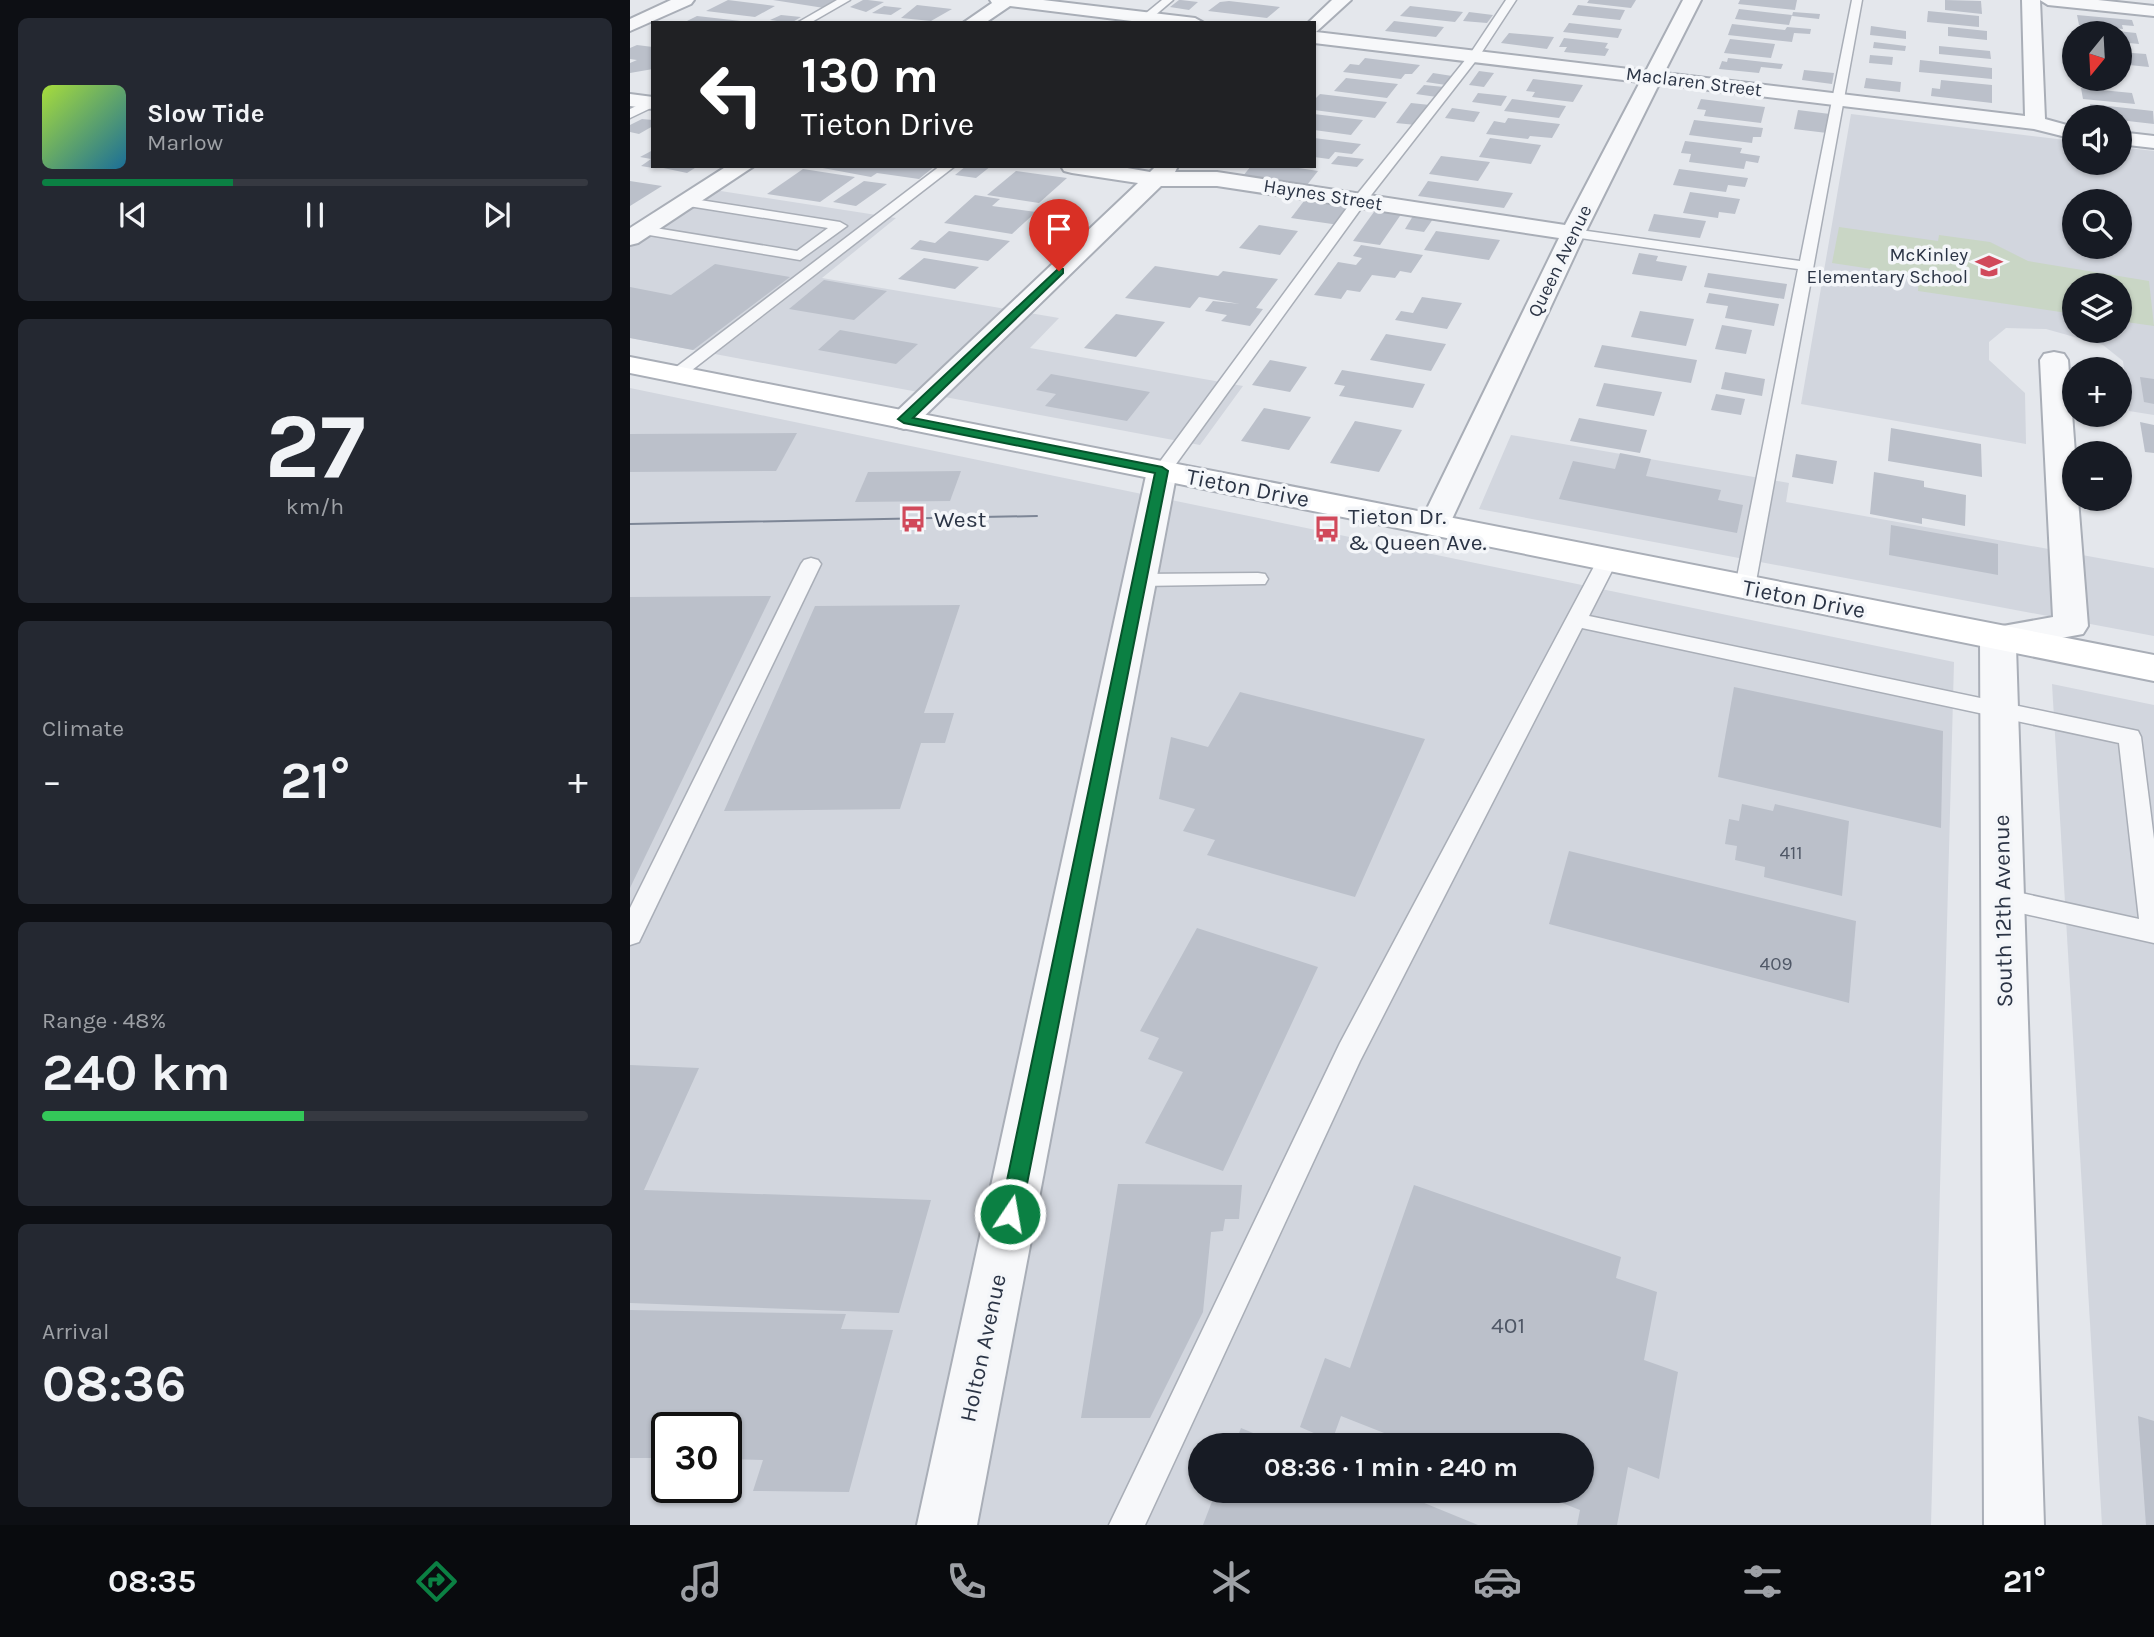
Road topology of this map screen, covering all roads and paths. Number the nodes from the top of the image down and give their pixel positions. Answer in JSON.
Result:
{"nodes":[{"id":1,"x":685,"y":0,"type":"edge"},
{"id":2,"x":845,"y":0,"type":"edge"},
{"id":3,"x":999,"y":0,"type":"edge"},
{"id":4,"x":1008,"y":0,"type":"edge"},
{"id":5,"x":1168,"y":0,"type":"edge"},
{"id":6,"x":1342,"y":0,"type":"edge"},
{"id":7,"x":1511,"y":0,"type":"edge"},
{"id":8,"x":1692,"y":0,"type":"edge"},
{"id":9,"x":1857,"y":0,"type":"edge"},
{"id":10,"x":2031,"y":0,"type":"edge"},
{"id":11,"x":2048,"y":0,"type":"edge"},
{"id":12,"x":2154,"y":10,"type":"edge"},
{"id":13,"x":1143,"y":20,"type":"edge"},
{"id":14,"x":806,"y":21,"type":"edge"},
{"id":15,"x":975,"y":21,"type":"edge"},
{"id":16,"x":1316,"y":25,"type":"edge"},
{"id":17,"x":630,"y":26,"type":"edge"},
{"id":18,"x":1316,"y":37,"type":"edge"},
{"id":19,"x":1474,"y":55,"type":"junction"},
{"id":20,"x":1652,"y":77,"type":"junction"},
{"id":21,"x":1839,"y":99,"type":"junction"},
{"id":22,"x":646,"y":102,"type":"edge"},
{"id":23,"x":630,"y":114,"type":"edge"},
{"id":24,"x":2035,"y":123,"type":"junction"},
{"id":25,"x":2062,"y":130,"type":"edge"},
{"id":26,"x":2132,"y":139,"type":"edge"},
{"id":27,"x":2154,"y":142,"type":"edge"},
{"id":28,"x":740,"y":168,"type":"edge"},
{"id":29,"x":946,"y":168,"type":"edge"},
{"id":30,"x":1098,"y":168,"type":"edge"},
{"id":31,"x":1162,"y":173,"type":"edge"},
{"id":32,"x":1360,"y":200,"type":"junction"},
{"id":33,"x":687,"y":202,"type":"junction"},
{"id":34,"x":1573,"y":233,"type":"junction"},
{"id":35,"x":636,"y":234,"type":"edge"},
{"id":36,"x":1805,"y":266,"type":"junction"},
{"id":37,"x":2054,"y":360,"type":"dead end"},
{"id":38,"x":633,"y":368,"type":"edge"},
{"id":39,"x":677,"y":374,"type":"junction"},
{"id":40,"x":904,"y":419,"type":"junction"},
{"id":41,"x":1162,"y":471,"type":"junction"},
{"id":42,"x":1435,"y":525,"type":"junction"},
{"id":43,"x":1608,"y":559,"type":"junction"},
{"id":44,"x":811,"y":564,"type":"dead end"},
{"id":45,"x":1258,"y":579,"type":"dead end"},
{"id":46,"x":1140,"y":580,"type":"junction"},
{"id":47,"x":1745,"y":587,"type":"junction"},
{"id":48,"x":1576,"y":620,"type":"junction"},
{"id":49,"x":1998,"y":638,"type":"junction"},
{"id":50,"x":2154,"y":668,"type":"edge"},
{"id":51,"x":2000,"y":711,"type":"junction"},
{"id":52,"x":2003,"y":899,"type":"junction"},
{"id":53,"x":630,"y":934,"type":"edge"},
{"id":54,"x":947,"y":1525,"type":"edge"},
{"id":55,"x":1127,"y":1525,"type":"edge"},
{"id":56,"x":2014,"y":1525,"type":"edge"}],
"edges":[{"from":1,"to":17,"type":"street"},
{"from":2,"to":14,"type":"lane"},
{"from":3,"to":4,"type":"street"},
{"from":4,"to":13,"type":"street"},
{"from":4,"to":15,"type":"street"},
{"from":5,"to":13,"type":"lane"},
{"from":6,"to":16,"type":"street"},
{"from":7,"to":19,"type":"lane"},
{"from":8,"to":20,"type":"street","name":"Queen Avenue"},
{"from":9,"to":21,"type":"lane"},
{"from":10,"to":24,"type":"street"},
{"from":11,"to":12,"type":"street"},
{"from":18,"to":19,"type":"street","name":"Maclaren Street"},
{"from":19,"to":20,"type":"street","name":"Maclaren Street"},
{"from":19,"to":32,"type":"lane"},
{"from":20,"to":21,"type":"street","name":"Maclaren Street"},
{"from":20,"to":34,"type":"street","name":"Queen Avenue"},
{"from":21,"to":24,"type":"street","name":"Maclaren Street"},
{"from":21,"to":36,"type":"lane"},
{"from":22,"to":23,"type":"lane"},
{"from":24,"to":25,"type":"street","name":"Maclaren Street"},
{"from":26,"to":27,"type":"street"},
{"from":28,"to":33,"type":"street"},
{"from":29,"to":39,"type":"lane"},
{"from":30,"to":31,"type":"street","name":"Haynes Street"},
{"from":31,"to":32,"type":"street","name":"Haynes Street"},
{"from":31,"to":40,"type":"street"},
{"from":32,"to":34,"type":"street","name":"Haynes Street"},
{"from":32,"to":41,"type":"lane"},
{"from":33,"to":35,"type":"street"},
{"from":33,"to":35,"type":"lane"},
{"from":34,"to":36,"type":"lane"},
{"from":34,"to":42,"type":"street","name":"Queen Avenue"},
{"from":36,"to":47,"type":"lane"},
{"from":37,"to":49,"type":"street"},
{"from":38,"to":39,"type":"main road","name":"Tieton Drive"},
{"from":39,"to":40,"type":"main road","name":"Tieton Drive"},
{"from":40,"to":41,"type":"main road","name":"Tieton Drive"},
{"from":41,"to":42,"type":"main road","name":"Tieton Drive"},
{"from":41,"to":46,"type":"street","name":"Holton Avenue"},
{"from":42,"to":43,"type":"main road","name":"Tieton Drive"},
{"from":43,"to":47,"type":"main road","name":"Tieton Drive"},
{"from":43,"to":48,"type":"lane"},
{"from":44,"to":53,"type":"lane"},
{"from":45,"to":46,"type":"lane"},
{"from":46,"to":54,"type":"street","name":"Holton Avenue"},
{"from":47,"to":49,"type":"main road","name":"Tieton Drive"},
{"from":48,"to":51,"type":"lane"},
{"from":48,"to":55,"type":"lane"},
{"from":49,"to":50,"type":"main road","name":"Tieton Drive"},
{"from":49,"to":51,"type":"street","name":"South 12th Avenue"},
{"from":51,"to":52,"type":"street","name":"South 12th Avenue"},
{"from":51,"to":52,"type":"lane"},
{"from":52,"to":56,"type":"street","name":"South 12th Avenue"}]}
